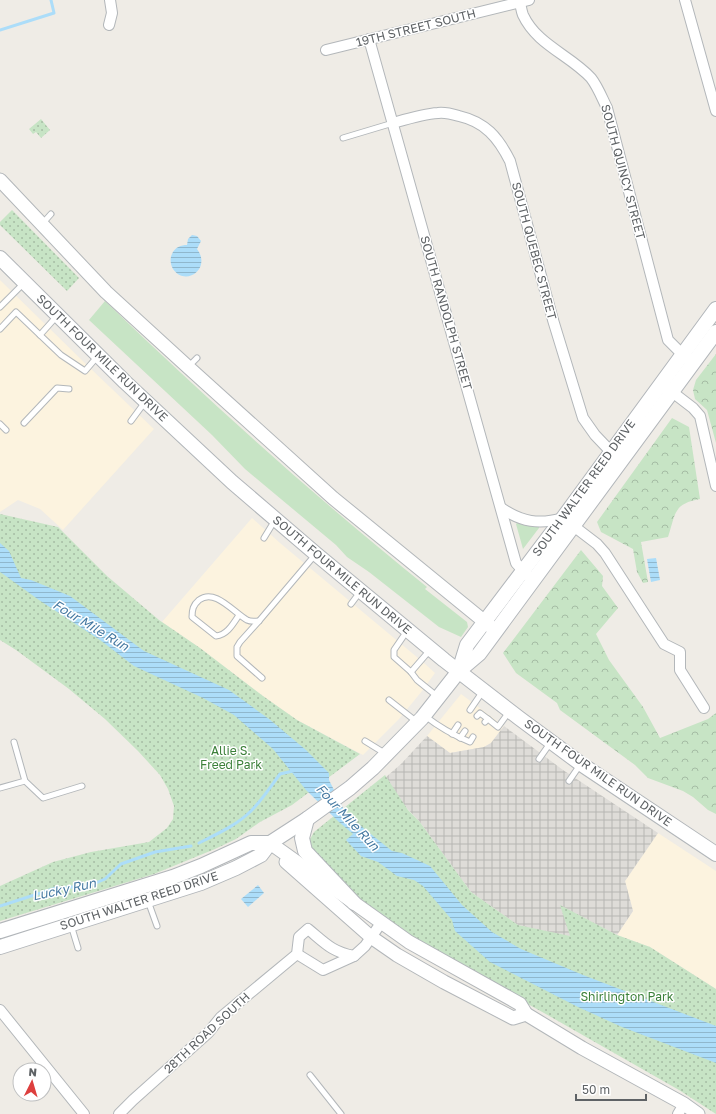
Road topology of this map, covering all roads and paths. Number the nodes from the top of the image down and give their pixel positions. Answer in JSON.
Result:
{"nodes":[{"id":1,"x":110,"y":0,"type":"edge"},
{"id":2,"x":685,"y":0,"type":"edge"},
{"id":3,"x":523,"y":1,"type":"edge"},
{"id":4,"x":109,"y":25,"type":"dead end"},
{"id":5,"x":369,"y":39,"type":"junction"},
{"id":6,"x":326,"y":50,"type":"dead end"},
{"id":7,"x":716,"y":111,"type":"edge"},
{"id":8,"x":393,"y":123,"type":"junction"},
{"id":9,"x":343,"y":138,"type":"dead end"},
{"id":10,"x":0,"y":180,"type":"edge"},
{"id":11,"x":51,"y":214,"type":"dead end"},
{"id":12,"x":42,"y":225,"type":"junction"},
{"id":13,"x":0,"y":258,"type":"edge"},
{"id":14,"x":24,"y":283,"type":"junction"},
{"id":15,"x":2,"y":302,"type":"edge"},
{"id":16,"x":0,"y":308,"type":"edge"},
{"id":17,"x":716,"y":309,"type":"edge"},
{"id":18,"x":57,"y":316,"type":"junction"},
{"id":19,"x":0,"y":329,"type":"edge"},
{"id":20,"x":716,"y":332,"type":"edge"},
{"id":21,"x":40,"y":334,"type":"junction"},
{"id":22,"x":98,"y":356,"type":"junction"},
{"id":23,"x":687,"y":359,"type":"junction"},
{"id":24,"x":666,"y":387,"type":"junction"},
{"id":25,"x":69,"y":389,"type":"dead end"},
{"id":26,"x":145,"y":401,"type":"junction"},
{"id":27,"x":131,"y":420,"type":"dead end"},
{"id":28,"x":24,"y":423,"type":"dead end"},
{"id":29,"x":0,"y":424,"type":"edge"},
{"id":30,"x":6,"y":430,"type":"dead end"},
{"id":31,"x":616,"y":456,"type":"junction"},
{"id":32,"x":716,"y":486,"type":"edge"},
{"id":33,"x":501,"y":508,"type":"junction"},
{"id":34,"x":276,"y":520,"type":"junction"},
{"id":35,"x":568,"y":522,"type":"junction"},
{"id":36,"x":264,"y":538,"type":"dead end"},
{"id":37,"x":316,"y":554,"type":"junction"},
{"id":38,"x":522,"y":571,"type":"junction"},
{"id":39,"x":534,"y":580,"type":"junction"},
{"id":40,"x":360,"y":591,"type":"junction"},
{"id":41,"x":351,"y":604,"type":"dead end"},
{"id":42,"x":239,"y":615,"type":"junction"},
{"id":43,"x":260,"y":621,"type":"junction"},
{"id":44,"x":484,"y":622,"type":"junction"},
{"id":45,"x":408,"y":630,"type":"junction"},
{"id":46,"x":496,"y":631,"type":"junction"},
{"id":47,"x":430,"y":649,"type":"junction"},
{"id":48,"x":459,"y":671,"type":"junction"},
{"id":49,"x":411,"y":672,"type":"junction"},
{"id":50,"x":262,"y":678,"type":"dead end"},
{"id":51,"x":484,"y":690,"type":"junction"},
{"id":52,"x":438,"y":697,"type":"junction"},
{"id":53,"x":389,"y":700,"type":"dead end"},
{"id":54,"x":704,"y":708,"type":"dead end"},
{"id":55,"x":510,"y":711,"type":"junction"},
{"id":56,"x":421,"y":719,"type":"junction"},
{"id":57,"x":458,"y":725,"type":"dead end"},
{"id":58,"x":465,"y":731,"type":"dead end"},
{"id":59,"x":452,"y":734,"type":"junction"},
{"id":60,"x":473,"y":737,"type":"dead end"},
{"id":61,"x":460,"y":738,"type":"junction"},
{"id":62,"x":365,"y":741,"type":"dead end"},
{"id":63,"x":14,"y":742,"type":"dead end"},
{"id":64,"x":552,"y":742,"type":"junction"},
{"id":65,"x":387,"y":755,"type":"junction"},
{"id":66,"x":538,"y":759,"type":"dead end"},
{"id":67,"x":580,"y":764,"type":"junction"},
{"id":68,"x":25,"y":780,"type":"junction"},
{"id":69,"x":569,"y":781,"type":"dead end"},
{"id":70,"x":82,"y":786,"type":"dead end"},
{"id":71,"x":0,"y":788,"type":"edge"},
{"id":72,"x":306,"y":820,"type":"junction"},
{"id":73,"x":270,"y":842,"type":"junction"},
{"id":74,"x":716,"y":854,"type":"edge"},
{"id":75,"x":143,"y":886,"type":"junction"},
{"id":76,"x":148,"y":900,"type":"junction"},
{"id":77,"x":354,"y":903,"type":"junction"},
{"id":78,"x":381,"y":923,"type":"junction"},
{"id":79,"x":70,"y":924,"type":"junction"},
{"id":80,"x":157,"y":926,"type":"dead end"},
{"id":81,"x":0,"y":931,"type":"edge"},
{"id":82,"x":371,"y":937,"type":"junction"},
{"id":83,"x":0,"y":946,"type":"edge"},
{"id":84,"x":78,"y":948,"type":"dead end"},
{"id":85,"x":297,"y":954,"type":"junction"},
{"id":86,"x":354,"y":956,"type":"junction"},
{"id":87,"x":0,"y":1010,"type":"edge"},
{"id":88,"x":526,"y":1014,"type":"junction"},
{"id":89,"x":310,"y":1075,"type":"dead end"},
{"id":90,"x":681,"y":1109,"type":"edge"},
{"id":91,"x":84,"y":1114,"type":"edge"},
{"id":92,"x":119,"y":1114,"type":"edge"},
{"id":93,"x":341,"y":1114,"type":"edge"},
{"id":94,"x":698,"y":1114,"type":"edge"}],
"edges":[{"from":1,"to":4,"type":"street"},
{"from":2,"to":7,"type":"street"},
{"from":3,"to":5,"type":"street","name":"19TH STREET SOUTH"},
{"from":3,"to":23,"type":"street","name":"SOUTH QUINCY STREET"},
{"from":5,"to":6,"type":"street","name":"19TH STREET SOUTH"},
{"from":5,"to":8,"type":"street","name":"SOUTH RANDOLPH STREET"},
{"from":8,"to":9,"type":"lane"},
{"from":8,"to":31,"type":"street","name":"SOUTH QUEBEC STREET"},
{"from":8,"to":33,"type":"street","name":"SOUTH RANDOLPH STREET"},
{"from":10,"to":12,"type":"street"},
{"from":11,"to":12,"type":"lane"},
{"from":12,"to":44,"type":"street"},
{"from":13,"to":14,"type":"main road","name":"SOUTH FOUR MILE RUN DRIVE"},
{"from":14,"to":15,"type":"lane"},
{"from":14,"to":18,"type":"main road","name":"SOUTH FOUR MILE RUN DRIVE"},
{"from":15,"to":16,"type":"lane"},
{"from":17,"to":23,"type":"main road","name":"SOUTH WALTER REED DRIVE"},
{"from":18,"to":21,"type":"lane"},
{"from":18,"to":22,"type":"main road","name":"SOUTH FOUR MILE RUN DRIVE"},
{"from":19,"to":21,"type":"lane"},
{"from":20,"to":23,"type":"main road","name":"SOUTH WALTER REED DRIVE"},
{"from":21,"to":22,"type":"lane"},
{"from":22,"to":26,"type":"main road","name":"SOUTH FOUR MILE RUN DRIVE"},
{"from":23,"to":24,"type":"main road","name":"SOUTH WALTER REED DRIVE"},
{"from":24,"to":31,"type":"main road","name":"SOUTH WALTER REED DRIVE"},
{"from":24,"to":32,"type":"street"},
{"from":25,"to":28,"type":"lane"},
{"from":26,"to":27,"type":"lane"},
{"from":26,"to":34,"type":"main road","name":"SOUTH FOUR MILE RUN DRIVE"},
{"from":29,"to":30,"type":"lane"},
{"from":31,"to":35,"type":"main road","name":"SOUTH WALTER REED DRIVE"},
{"from":33,"to":35,"type":"street"},
{"from":33,"to":38,"type":"street","name":"SOUTH RANDOLPH STREET"},
{"from":34,"to":36,"type":"lane"},
{"from":34,"to":37,"type":"main road","name":"SOUTH FOUR MILE RUN DRIVE"},
{"from":35,"to":38,"type":"main road","name":"SOUTH WALTER REED DRIVE"},
{"from":35,"to":39,"type":"main road","name":"SOUTH WALTER REED DRIVE"},
{"from":35,"to":54,"type":"street"},
{"from":37,"to":40,"type":"main road","name":"SOUTH FOUR MILE RUN DRIVE"},
{"from":37,"to":43,"type":"lane"},
{"from":38,"to":39,"type":"street","name":"SOUTH RANDOLPH STREET"},
{"from":38,"to":44,"type":"main road","name":"SOUTH WALTER REED DRIVE"},
{"from":39,"to":46,"type":"main road","name":"SOUTH WALTER REED DRIVE"},
{"from":40,"to":41,"type":"lane"},
{"from":40,"to":45,"type":"main road","name":"SOUTH FOUR MILE RUN DRIVE"},
{"from":42,"to":42,"type":"lane"},
{"from":42,"to":43,"type":"lane"},
{"from":43,"to":50,"type":"lane"},
{"from":44,"to":46,"type":"street"},
{"from":44,"to":48,"type":"main road","name":"SOUTH WALTER REED DRIVE"},
{"from":45,"to":47,"type":"main road","name":"SOUTH FOUR MILE RUN DRIVE"},
{"from":45,"to":49,"type":"lane"},
{"from":46,"to":48,"type":"main road","name":"SOUTH WALTER REED DRIVE"},
{"from":47,"to":48,"type":"main road","name":"SOUTH FOUR MILE RUN DRIVE"},
{"from":47,"to":49,"type":"lane"},
{"from":48,"to":51,"type":"main road","name":"SOUTH FOUR MILE RUN DRIVE"},
{"from":48,"to":52,"type":"main road","name":"SOUTH WALTER REED DRIVE"},
{"from":49,"to":52,"type":"lane"},
{"from":51,"to":55,"type":"main road","name":"SOUTH FOUR MILE RUN DRIVE"},
{"from":51,"to":55,"type":"lane"},
{"from":52,"to":56,"type":"main road","name":"SOUTH WALTER REED DRIVE"},
{"from":53,"to":56,"type":"lane"},
{"from":55,"to":64,"type":"main road","name":"SOUTH FOUR MILE RUN DRIVE"},
{"from":56,"to":59,"type":"lane"},
{"from":56,"to":65,"type":"main road","name":"SOUTH WALTER REED DRIVE"},
{"from":57,"to":59,"type":"lane"},
{"from":58,"to":61,"type":"lane"},
{"from":59,"to":61,"type":"lane"},
{"from":60,"to":61,"type":"lane"},
{"from":62,"to":65,"type":"lane"},
{"from":63,"to":68,"type":"lane"},
{"from":64,"to":66,"type":"lane"},
{"from":64,"to":67,"type":"main road","name":"SOUTH FOUR MILE RUN DRIVE"},
{"from":65,"to":72,"type":"main road","name":"SOUTH WALTER REED DRIVE"},
{"from":67,"to":69,"type":"lane"},
{"from":67,"to":74,"type":"main road","name":"SOUTH FOUR MILE RUN DRIVE"},
{"from":68,"to":70,"type":"lane"},
{"from":68,"to":71,"type":"lane"},
{"from":72,"to":73,"type":"main road","name":"SOUTH WALTER REED DRIVE"},
{"from":72,"to":77,"type":"main road"},
{"from":73,"to":75,"type":"main road","name":"SOUTH WALTER REED DRIVE"},
{"from":73,"to":76,"type":"main road","name":"SOUTH WALTER REED DRIVE"},
{"from":73,"to":77,"type":"street"},
{"from":73,"to":82,"type":"street"},
{"from":75,"to":76,"type":"lane"},
{"from":75,"to":81,"type":"main road","name":"SOUTH WALTER REED DRIVE"},
{"from":76,"to":79,"type":"main road","name":"SOUTH WALTER REED DRIVE"},
{"from":76,"to":80,"type":"lane"},
{"from":77,"to":78,"type":"street"},
{"from":78,"to":82,"type":"street"},
{"from":78,"to":88,"type":"street"},
{"from":79,"to":83,"type":"main road","name":"SOUTH WALTER REED DRIVE"},
{"from":79,"to":84,"type":"lane"},
{"from":82,"to":86,"type":"street"},
{"from":82,"to":88,"type":"street"},
{"from":85,"to":86,"type":"street"},
{"from":85,"to":86,"type":"street"},
{"from":85,"to":92,"type":"street","name":"28TH ROAD SOUTH"},
{"from":87,"to":91,"type":"street"},
{"from":88,"to":90,"type":"street"},
{"from":89,"to":93,"type":"lane"},
{"from":90,"to":94,"type":"street"}]}
